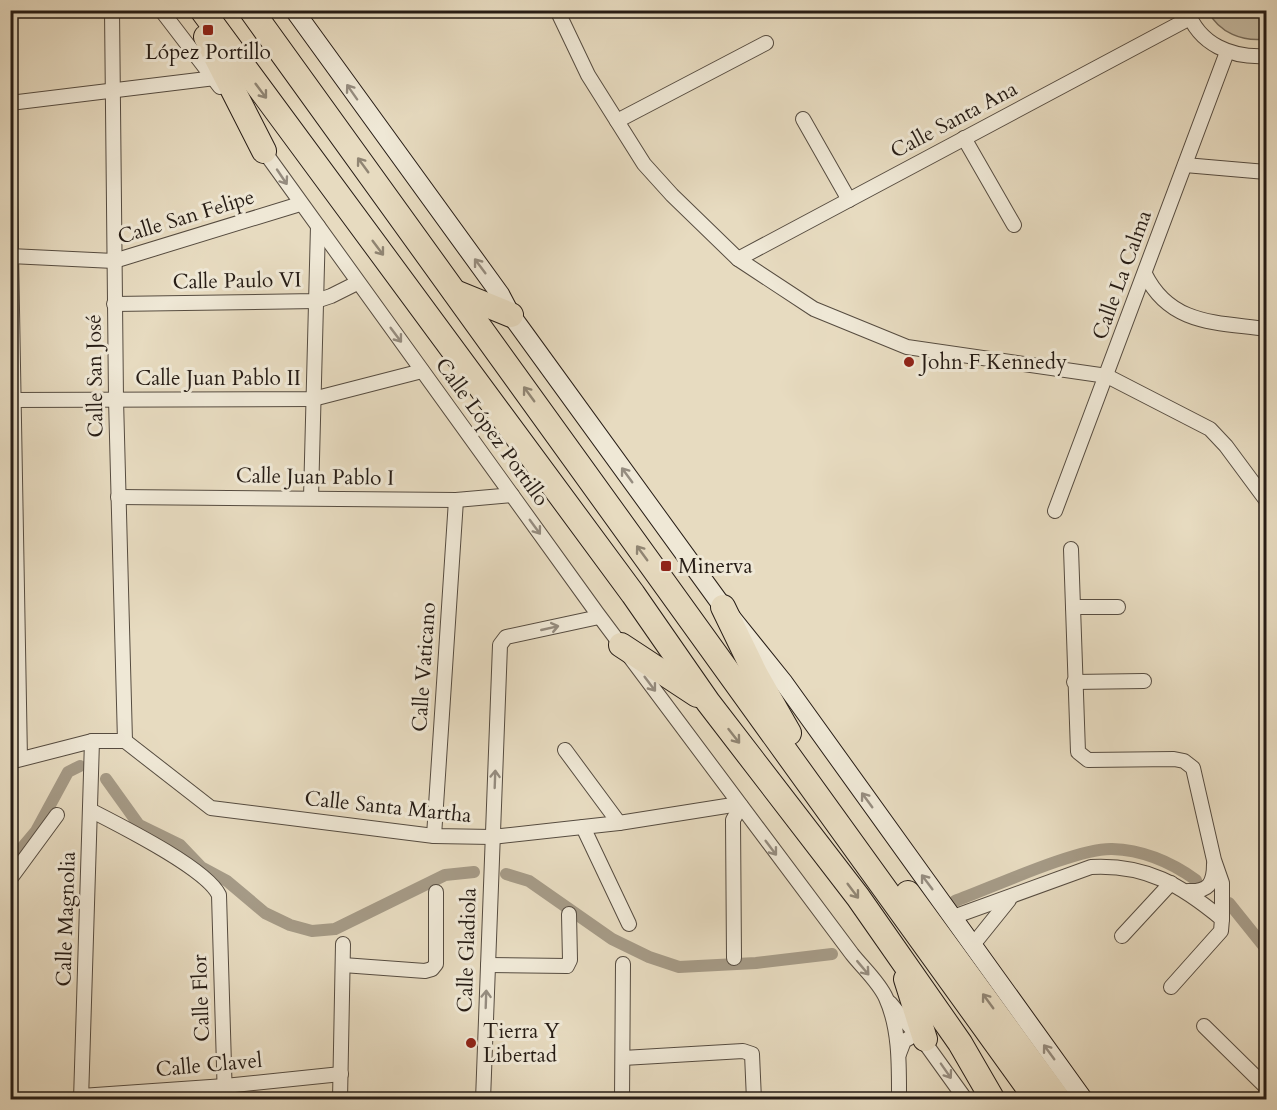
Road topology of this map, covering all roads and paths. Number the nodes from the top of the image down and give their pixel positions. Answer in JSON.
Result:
{"nodes":[{"id":1,"x":112,"y":10,"type":"edge"},
{"id":2,"x":161,"y":10,"type":"edge"},
{"id":3,"x":193,"y":10,"type":"edge"},
{"id":4,"x":202,"y":10,"type":"edge"},
{"id":5,"x":251,"y":10,"type":"edge"},
{"id":6,"x":294,"y":10,"type":"edge"},
{"id":7,"x":557,"y":10,"type":"edge"},
{"id":8,"x":1188,"y":14,"type":"edge"},
{"id":9,"x":766,"y":43,"type":"dead end"},
{"id":10,"x":1227,"y":52,"type":"junction"},
{"id":11,"x":1266,"y":56,"type":"edge"},
{"id":12,"x":215,"y":78,"type":"junction"},
{"id":13,"x":112,"y":90,"type":"junction"},
{"id":14,"x":10,"y":103,"type":"edge"},
{"id":15,"x":803,"y":118,"type":"dead end"},
{"id":16,"x":617,"y":121,"type":"junction"},
{"id":17,"x":964,"y":138,"type":"junction"},
{"id":18,"x":264,"y":151,"type":"junction"},
{"id":19,"x":1185,"y":165,"type":"junction"},
{"id":20,"x":1266,"y":171,"type":"edge"},
{"id":21,"x":10,"y":197,"type":"edge"},
{"id":22,"x":849,"y":200,"type":"junction"},
{"id":23,"x":300,"y":204,"type":"junction"},
{"id":24,"x":1014,"y":225,"type":"dead end"},
{"id":25,"x":318,"y":226,"type":"junction"},
{"id":26,"x":11,"y":256,"type":"edge"},
{"id":27,"x":738,"y":259,"type":"junction"},
{"id":28,"x":114,"y":261,"type":"junction"},
{"id":29,"x":1145,"y":274,"type":"junction"},
{"id":30,"x":357,"y":283,"type":"junction"},
{"id":31,"x":456,"y":292,"type":"junction"},
{"id":32,"x":316,"y":301,"type":"junction"},
{"id":33,"x":114,"y":304,"type":"junction"},
{"id":34,"x":511,"y":315,"type":"junction"},
{"id":35,"x":1266,"y":329,"type":"edge"},
{"id":36,"x":422,"y":371,"type":"junction"},
{"id":37,"x":1107,"y":376,"type":"junction"},
{"id":38,"x":116,"y":399,"type":"junction"},
{"id":39,"x":314,"y":399,"type":"junction"},
{"id":40,"x":12,"y":400,"type":"edge"},
{"id":41,"x":512,"y":495,"type":"junction"},
{"id":42,"x":118,"y":497,"type":"junction"},
{"id":43,"x":311,"y":498,"type":"junction"},
{"id":44,"x":456,"y":500,"type":"junction"},
{"id":45,"x":1266,"y":500,"type":"edge"},
{"id":46,"x":1055,"y":511,"type":"dead end"},
{"id":47,"x":1071,"y":549,"type":"dead end"},
{"id":48,"x":671,"y":592,"type":"junction"},
{"id":49,"x":723,"y":607,"type":"junction"},
{"id":50,"x":1073,"y":607,"type":"junction"},
{"id":51,"x":1118,"y":607,"type":"dead end"},
{"id":52,"x":599,"y":617,"type":"junction"},
{"id":53,"x":621,"y":645,"type":"junction"},
{"id":54,"x":1144,"y":681,"type":"dead end"},
{"id":55,"x":1074,"y":682,"type":"junction"},
{"id":56,"x":708,"y":702,"type":"junction"},
{"id":57,"x":790,"y":735,"type":"junction"},
{"id":58,"x":92,"y":741,"type":"junction"},
{"id":59,"x":126,"y":741,"type":"junction"},
{"id":60,"x":565,"y":750,"type":"dead end"},
{"id":61,"x":15,"y":760,"type":"edge"},
{"id":62,"x":740,"y":805,"type":"junction"},
{"id":63,"x":90,"y":810,"type":"junction"},
{"id":64,"x":57,"y":815,"type":"dead end"},
{"id":65,"x":619,"y":823,"type":"junction"},
{"id":66,"x":583,"y":827,"type":"junction"},
{"id":67,"x":434,"y":836,"type":"junction"},
{"id":68,"x":492,"y":837,"type":"junction"},
{"id":69,"x":1214,"y":860,"type":"junction"},
{"id":70,"x":10,"y":879,"type":"edge"},
{"id":71,"x":1171,"y":883,"type":"junction"},
{"id":72,"x":1188,"y":891,"type":"junction"},
{"id":73,"x":436,"y":892,"type":"dead end"},
{"id":74,"x":1010,"y":898,"type":"junction"},
{"id":75,"x":569,"y":914,"type":"dead end"},
{"id":76,"x":953,"y":917,"type":"junction"},
{"id":77,"x":1222,"y":919,"type":"junction"},
{"id":78,"x":629,"y":924,"type":"dead end"},
{"id":79,"x":1122,"y":936,"type":"dead end"},
{"id":80,"x":343,"y":944,"type":"dead end"},
{"id":81,"x":972,"y":946,"type":"junction"},
{"id":82,"x":734,"y":958,"type":"dead end"},
{"id":83,"x":900,"y":960,"type":"junction"},
{"id":84,"x":343,"y":964,"type":"junction"},
{"id":85,"x":623,"y":964,"type":"dead end"},
{"id":86,"x":488,"y":965,"type":"junction"},
{"id":87,"x":1171,"y":987,"type":"dead end"},
{"id":88,"x":887,"y":999,"type":"junction"},
{"id":89,"x":1204,"y":1026,"type":"dead end"},
{"id":90,"x":920,"y":1037,"type":"junction"},
{"id":91,"x":899,"y":1054,"type":"junction"},
{"id":92,"x":623,"y":1058,"type":"junction"},
{"id":93,"x":340,"y":1074,"type":"junction"},
{"id":94,"x":1266,"y":1087,"type":"edge"},
{"id":95,"x":225,"y":1093,"type":"edge"},
{"id":96,"x":81,"y":1098,"type":"edge"},
{"id":97,"x":340,"y":1100,"type":"edge"},
{"id":98,"x":483,"y":1100,"type":"edge"},
{"id":99,"x":622,"y":1100,"type":"edge"},
{"id":100,"x":754,"y":1100,"type":"edge"},
{"id":101,"x":899,"y":1100,"type":"edge"},
{"id":102,"x":966,"y":1100,"type":"edge"},
{"id":103,"x":993,"y":1100,"type":"edge"},
{"id":104,"x":1037,"y":1100,"type":"edge"},
{"id":105,"x":1059,"y":1100,"type":"edge"},
{"id":106,"x":1084,"y":1100,"type":"edge"}],
"edges":[{"from":1,"to":13,"type":"street","name":"Calle San José"},
{"from":2,"to":12,"type":"street","name":"Calle López Portillo"},
{"from":3,"to":18,"type":"highway"},
{"from":4,"to":56,"type":"highway","one_way":true},
{"from":31,"to":5,"type":"highway","one_way":true},
{"from":34,"to":6,"type":"street","one_way":true},
{"from":7,"to":16,"type":"street"},
{"from":8,"to":10,"type":"street"},
{"from":8,"to":17,"type":"street","name":"Calle Santa Ana"},
{"from":9,"to":16,"type":"street"},
{"from":10,"to":11,"type":"street"},
{"from":10,"to":19,"type":"street","name":"Calle La Calma"},
{"from":12,"to":13,"type":"street"},
{"from":12,"to":18,"type":"street","name":"Calle López Portillo"},
{"from":13,"to":14,"type":"street"},
{"from":13,"to":28,"type":"street","name":"Calle San José"},
{"from":15,"to":22,"type":"street"},
{"from":16,"to":27,"type":"street"},
{"from":17,"to":22,"type":"street","name":"Calle Santa Ana"},
{"from":17,"to":24,"type":"street"},
{"from":18,"to":23,"type":"street","name":"Calle López Portillo","one_way":true},
{"from":19,"to":20,"type":"street"},
{"from":19,"to":29,"type":"street","name":"Calle La Calma"},
{"from":21,"to":26,"type":"street"},
{"from":22,"to":27,"type":"street","name":"Calle Santa Ana"},
{"from":23,"to":25,"type":"street","name":"Calle López Portillo"},
{"from":23,"to":28,"type":"street","name":"Calle San Felipe"},
{"from":25,"to":30,"type":"street","name":"Calle López Portillo"},
{"from":25,"to":32,"type":"street"},
{"from":26,"to":28,"type":"street","name":"Calle San Felipe"},
{"from":26,"to":40,"type":"street"},
{"from":27,"to":37,"type":"street"},
{"from":28,"to":33,"type":"street","name":"Calle San José"},
{"from":29,"to":35,"type":"street"},
{"from":29,"to":37,"type":"street","name":"Calle La Calma"},
{"from":30,"to":32,"type":"street","name":"Calle Paulo VI"},
{"from":30,"to":36,"type":"street","name":"Calle López Portillo","one_way":true},
{"from":31,"to":34,"type":"highway"},
{"from":48,"to":31,"type":"highway","one_way":true},
{"from":32,"to":33,"type":"street","name":"Calle Paulo VI"},
{"from":32,"to":39,"type":"street"},
{"from":33,"to":38,"type":"street","name":"Calle San José"},
{"from":49,"to":34,"type":"street","one_way":true},
{"from":36,"to":39,"type":"street","name":"Calle Juan Pablo II"},
{"from":36,"to":41,"type":"street","name":"Calle López Portillo"},
{"from":37,"to":45,"type":"street"},
{"from":37,"to":46,"type":"street","name":"Calle La Calma"},
{"from":38,"to":39,"type":"street","name":"Calle Juan Pablo II"},
{"from":38,"to":40,"type":"street","name":"Calle Juan Pablo II"},
{"from":38,"to":42,"type":"street","name":"Calle San José"},
{"from":39,"to":43,"type":"street"},
{"from":40,"to":61,"type":"street"},
{"from":41,"to":44,"type":"street","name":"Calle Juan Pablo I"},
{"from":41,"to":52,"type":"street","name":"Calle López Portillo","one_way":true},
{"from":42,"to":43,"type":"street","name":"Calle Juan Pablo I"},
{"from":42,"to":59,"type":"street","name":"Calle San José"},
{"from":43,"to":44,"type":"street","name":"Calle Juan Pablo I"},
{"from":44,"to":67,"type":"street","name":"Calle Vaticano"},
{"from":47,"to":50,"type":"street"},
{"from":48,"to":57,"type":"highway"},
{"from":48,"to":104,"type":"highway"},
{"from":49,"to":57,"type":"highway"},
{"from":76,"to":49,"type":"street","one_way":true},
{"from":50,"to":51,"type":"street"},
{"from":50,"to":55,"type":"street"},
{"from":52,"to":53,"type":"street","name":"Calle López Portillo"},
{"from":68,"to":52,"type":"street","name":"Calle Gladiola","one_way":true},
{"from":53,"to":56,"type":"highway"},
{"from":53,"to":62,"type":"street","name":"Calle López Portillo","one_way":true},
{"from":54,"to":55,"type":"street"},
{"from":55,"to":69,"type":"street"},
{"from":56,"to":83,"type":"highway","one_way":true},
{"from":105,"to":57,"type":"highway","one_way":true},
{"from":58,"to":59,"type":"street"},
{"from":58,"to":61,"type":"street"},
{"from":58,"to":63,"type":"street","name":"Calle Magnolia"},
{"from":59,"to":67,"type":"street","name":"Calle Santa Martha"},
{"from":60,"to":65,"type":"street"},
{"from":62,"to":65,"type":"street","name":"Calle Santa Martha"},
{"from":62,"to":82,"type":"street"},
{"from":62,"to":88,"type":"street","name":"Calle López Portillo","one_way":true},
{"from":63,"to":95,"type":"street","name":"Calle Flor"},
{"from":63,"to":96,"type":"street","name":"Calle Magnolia"},
{"from":64,"to":70,"type":"street"},
{"from":65,"to":66,"type":"street","name":"Calle Santa Martha"},
{"from":66,"to":68,"type":"street","name":"Calle Santa Martha"},
{"from":66,"to":78,"type":"street"},
{"from":67,"to":68,"type":"street","name":"Calle Santa Martha"},
{"from":68,"to":86,"type":"street","name":"Calle Gladiola"},
{"from":69,"to":72,"type":"street"},
{"from":69,"to":77,"type":"street"},
{"from":71,"to":72,"type":"street"},
{"from":71,"to":74,"type":"street"},
{"from":71,"to":79,"type":"street"},
{"from":72,"to":77,"type":"street"},
{"from":73,"to":84,"type":"street"},
{"from":74,"to":76,"type":"street"},
{"from":74,"to":81,"type":"street"},
{"from":75,"to":86,"type":"street"},
{"from":76,"to":81,"type":"street"},
{"from":77,"to":87,"type":"street"},
{"from":80,"to":84,"type":"street"},
{"from":106,"to":81,"type":"street","one_way":true},
{"from":83,"to":90,"type":"highway"},
{"from":83,"to":103,"type":"highway"},
{"from":84,"to":93,"type":"street"},
{"from":85,"to":92,"type":"street"},
{"from":98,"to":86,"type":"street","name":"Calle Gladiola","one_way":true},
{"from":88,"to":90,"type":"street","name":"Calle López Portillo"},
{"from":88,"to":91,"type":"street"},
{"from":89,"to":94,"type":"street"},
{"from":90,"to":91,"type":"street"},
{"from":90,"to":102,"type":"street","name":"Calle López Portillo","one_way":true},
{"from":91,"to":101,"type":"street"},
{"from":92,"to":99,"type":"street"},
{"from":92,"to":100,"type":"street"},
{"from":93,"to":95,"type":"street","name":"Calle Clavel"},
{"from":93,"to":97,"type":"street"},
{"from":95,"to":96,"type":"street","name":"Calle Clavel"}]}
